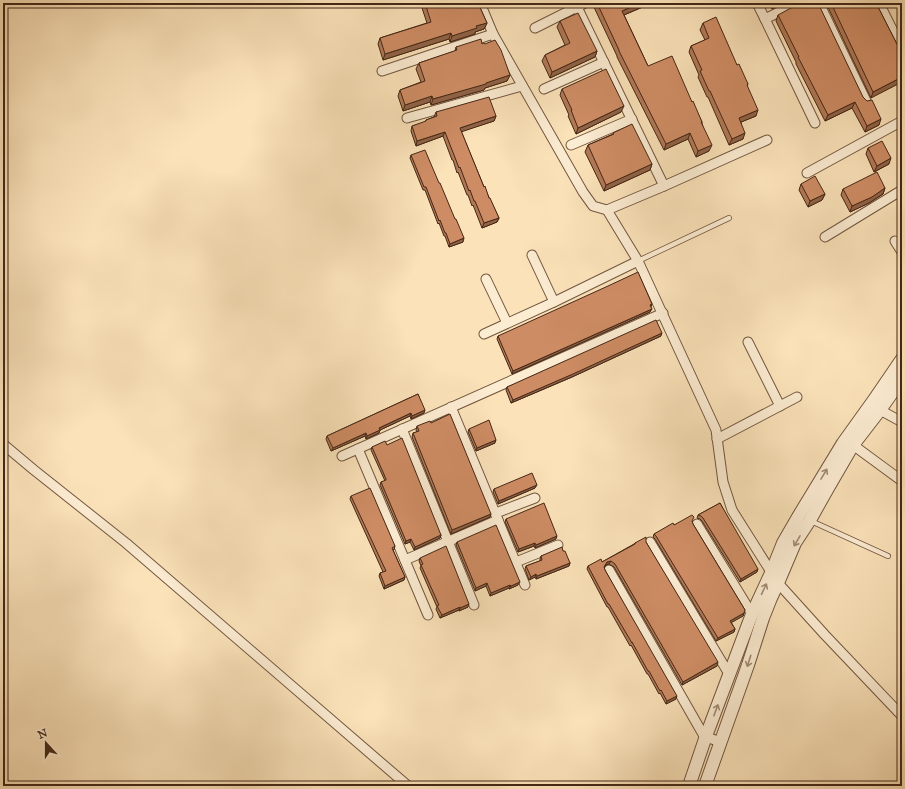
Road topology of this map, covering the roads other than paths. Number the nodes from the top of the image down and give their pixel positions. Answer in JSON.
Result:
{"nodes":[{"id":1,"x":480,"y":3,"type":"edge"},
{"id":2,"x":757,"y":3,"type":"edge"},
{"id":3,"x":797,"y":3,"type":"edge"},
{"id":4,"x":819,"y":3,"type":"edge"},
{"id":5,"x":879,"y":3,"type":"edge"},
{"id":6,"x":579,"y":4,"type":"edge"},
{"id":7,"x":765,"y":19,"type":"junction"},
{"id":8,"x":535,"y":28,"type":"dead end"},
{"id":9,"x":493,"y":34,"type":"junction"},
{"id":10,"x":902,"y":49,"type":"edge"},
{"id":11,"x":604,"y":62,"type":"junction"},
{"id":12,"x":382,"y":71,"type":"dead end"},
{"id":13,"x":522,"y":86,"type":"junction"},
{"id":14,"x":544,"y":89,"type":"dead end"},
{"id":15,"x":866,"y":101,"type":"edge"},
{"id":16,"x":407,"y":118,"type":"dead end"},
{"id":17,"x":632,"y":119,"type":"junction"},
{"id":18,"x":902,"y":121,"type":"edge"},
{"id":19,"x":815,"y":123,"type":"dead end"},
{"id":20,"x":767,"y":140,"type":"dead end"},
{"id":21,"x":571,"y":145,"type":"dead end"},
{"id":22,"x":807,"y":173,"type":"dead end"},
{"id":23,"x":664,"y":186,"type":"junction"},
{"id":24,"x":902,"y":190,"type":"edge"},
{"id":25,"x":607,"y":210,"type":"junction"},
{"id":26,"x":729,"y":218,"type":"dead end"},
{"id":27,"x":825,"y":237,"type":"dead end"},
{"id":28,"x":895,"y":240,"type":"dead end"},
{"id":29,"x":902,"y":252,"type":"edge"},
{"id":30,"x":532,"y":255,"type":"dead end"},
{"id":31,"x":638,"y":261,"type":"junction"},
{"id":32,"x":486,"y":279,"type":"dead end"},
{"id":33,"x":554,"y":302,"type":"junction"},
{"id":34,"x":662,"y":313,"type":"junction"},
{"id":35,"x":507,"y":323,"type":"junction"},
{"id":36,"x":484,"y":334,"type":"dead end"},
{"id":37,"x":748,"y":342,"type":"dead end"},
{"id":38,"x":902,"y":359,"type":"edge"},
{"id":39,"x":902,"y":379,"type":"edge"},
{"id":40,"x":797,"y":397,"type":"dead end"},
{"id":41,"x":780,"y":406,"type":"junction"},
{"id":42,"x":451,"y":407,"type":"junction"},
{"id":43,"x":880,"y":410,"type":"junction"},
{"id":44,"x":902,"y":422,"type":"edge"},
{"id":45,"x":402,"y":429,"type":"junction"},
{"id":46,"x":717,"y":439,"type":"junction"},
{"id":47,"x":3,"y":444,"type":"edge"},
{"id":48,"x":854,"y":445,"type":"junction"},
{"id":49,"x":358,"y":449,"type":"junction"},
{"id":50,"x":342,"y":456,"type":"dead end"},
{"id":51,"x":902,"y":481,"type":"edge"},
{"id":52,"x":535,"y":498,"type":"dead end"},
{"id":53,"x":497,"y":517,"type":"junction"},
{"id":54,"x":810,"y":520,"type":"junction"},
{"id":55,"x":697,"y":524,"type":"dead end"},
{"id":56,"x":448,"y":542,"type":"junction"},
{"id":57,"x":650,"y":542,"type":"dead end"},
{"id":58,"x":558,"y":545,"type":"dead end"},
{"id":59,"x":888,"y":556,"type":"dead end"},
{"id":60,"x":405,"y":560,"type":"junction"},
{"id":61,"x":516,"y":562,"type":"junction"},
{"id":62,"x":609,"y":570,"type":"dead end"},
{"id":63,"x":772,"y":573,"type":"junction"},
{"id":64,"x":778,"y":583,"type":"junction"},
{"id":65,"x":525,"y":585,"type":"dead end"},
{"id":66,"x":474,"y":605,"type":"dead end"},
{"id":67,"x":752,"y":614,"type":"junction"},
{"id":68,"x":428,"y":615,"type":"dead end"},
{"id":69,"x":729,"y":674,"type":"junction"},
{"id":70,"x":902,"y":716,"type":"edge"},
{"id":71,"x":706,"y":736,"type":"junction"},
{"id":72,"x":720,"y":742,"type":"junction"},
{"id":73,"x":408,"y":786,"type":"edge"},
{"id":74,"x":689,"y":786,"type":"edge"},
{"id":75,"x":705,"y":786,"type":"edge"}],
"edges":[{"from":1,"to":9,"type":"street"},
{"from":2,"to":7,"type":"street"},
{"from":3,"to":7,"type":"street"},
{"from":4,"to":15,"type":"street"},
{"from":5,"to":10,"type":"street"},
{"from":6,"to":8,"type":"street"},
{"from":6,"to":11,"type":"street"},
{"from":7,"to":19,"type":"street"},
{"from":9,"to":12,"type":"street"},
{"from":9,"to":13,"type":"street"},
{"from":11,"to":14,"type":"street"},
{"from":11,"to":17,"type":"street"},
{"from":13,"to":16,"type":"street"},
{"from":13,"to":25,"type":"street"},
{"from":17,"to":21,"type":"street"},
{"from":17,"to":23,"type":"street"},
{"from":18,"to":22,"type":"street"},
{"from":20,"to":23,"type":"street"},
{"from":23,"to":25,"type":"street"},
{"from":24,"to":27,"type":"street"},
{"from":25,"to":31,"type":"street"},
{"from":26,"to":31,"type":"lane"},
{"from":28,"to":29,"type":"street"},
{"from":30,"to":33,"type":"street"},
{"from":31,"to":33,"type":"street"},
{"from":31,"to":34,"type":"street"},
{"from":32,"to":35,"type":"street"},
{"from":33,"to":35,"type":"street"},
{"from":34,"to":42,"type":"street"},
{"from":34,"to":46,"type":"street"},
{"from":35,"to":36,"type":"street"},
{"from":37,"to":41,"type":"street"},
{"from":63,"to":38,"type":"street","one_way":true},
{"from":39,"to":43,"type":"street"},
{"from":40,"to":41,"type":"street"},
{"from":41,"to":46,"type":"street"},
{"from":42,"to":45,"type":"street"},
{"from":42,"to":53,"type":"street"},
{"from":43,"to":44,"type":"street"},
{"from":43,"to":48,"type":"street"},
{"from":45,"to":49,"type":"street"},
{"from":45,"to":56,"type":"street"},
{"from":46,"to":63,"type":"street"},
{"from":47,"to":73,"type":"street"},
{"from":48,"to":51,"type":"street"},
{"from":48,"to":54,"type":"street"},
{"from":49,"to":50,"type":"street"},
{"from":49,"to":60,"type":"street"},
{"from":52,"to":53,"type":"street"},
{"from":53,"to":56,"type":"street"},
{"from":53,"to":61,"type":"street"},
{"from":54,"to":59,"type":"lane"},
{"from":54,"to":64,"type":"street","one_way":true},
{"from":55,"to":67,"type":"street"},
{"from":56,"to":60,"type":"street"},
{"from":56,"to":66,"type":"street"},
{"from":57,"to":69,"type":"street"},
{"from":58,"to":61,"type":"street"},
{"from":60,"to":68,"type":"street"},
{"from":61,"to":65,"type":"street"},
{"from":62,"to":71,"type":"street"},
{"from":63,"to":64,"type":"street"},
{"from":67,"to":63,"type":"street","one_way":true},
{"from":64,"to":70,"type":"street"},
{"from":64,"to":72,"type":"street","one_way":true},
{"from":67,"to":69,"type":"street"},
{"from":71,"to":69,"type":"street","one_way":true},
{"from":71,"to":72,"type":"street"},
{"from":71,"to":74,"type":"street"},
{"from":72,"to":75,"type":"street"}]}
